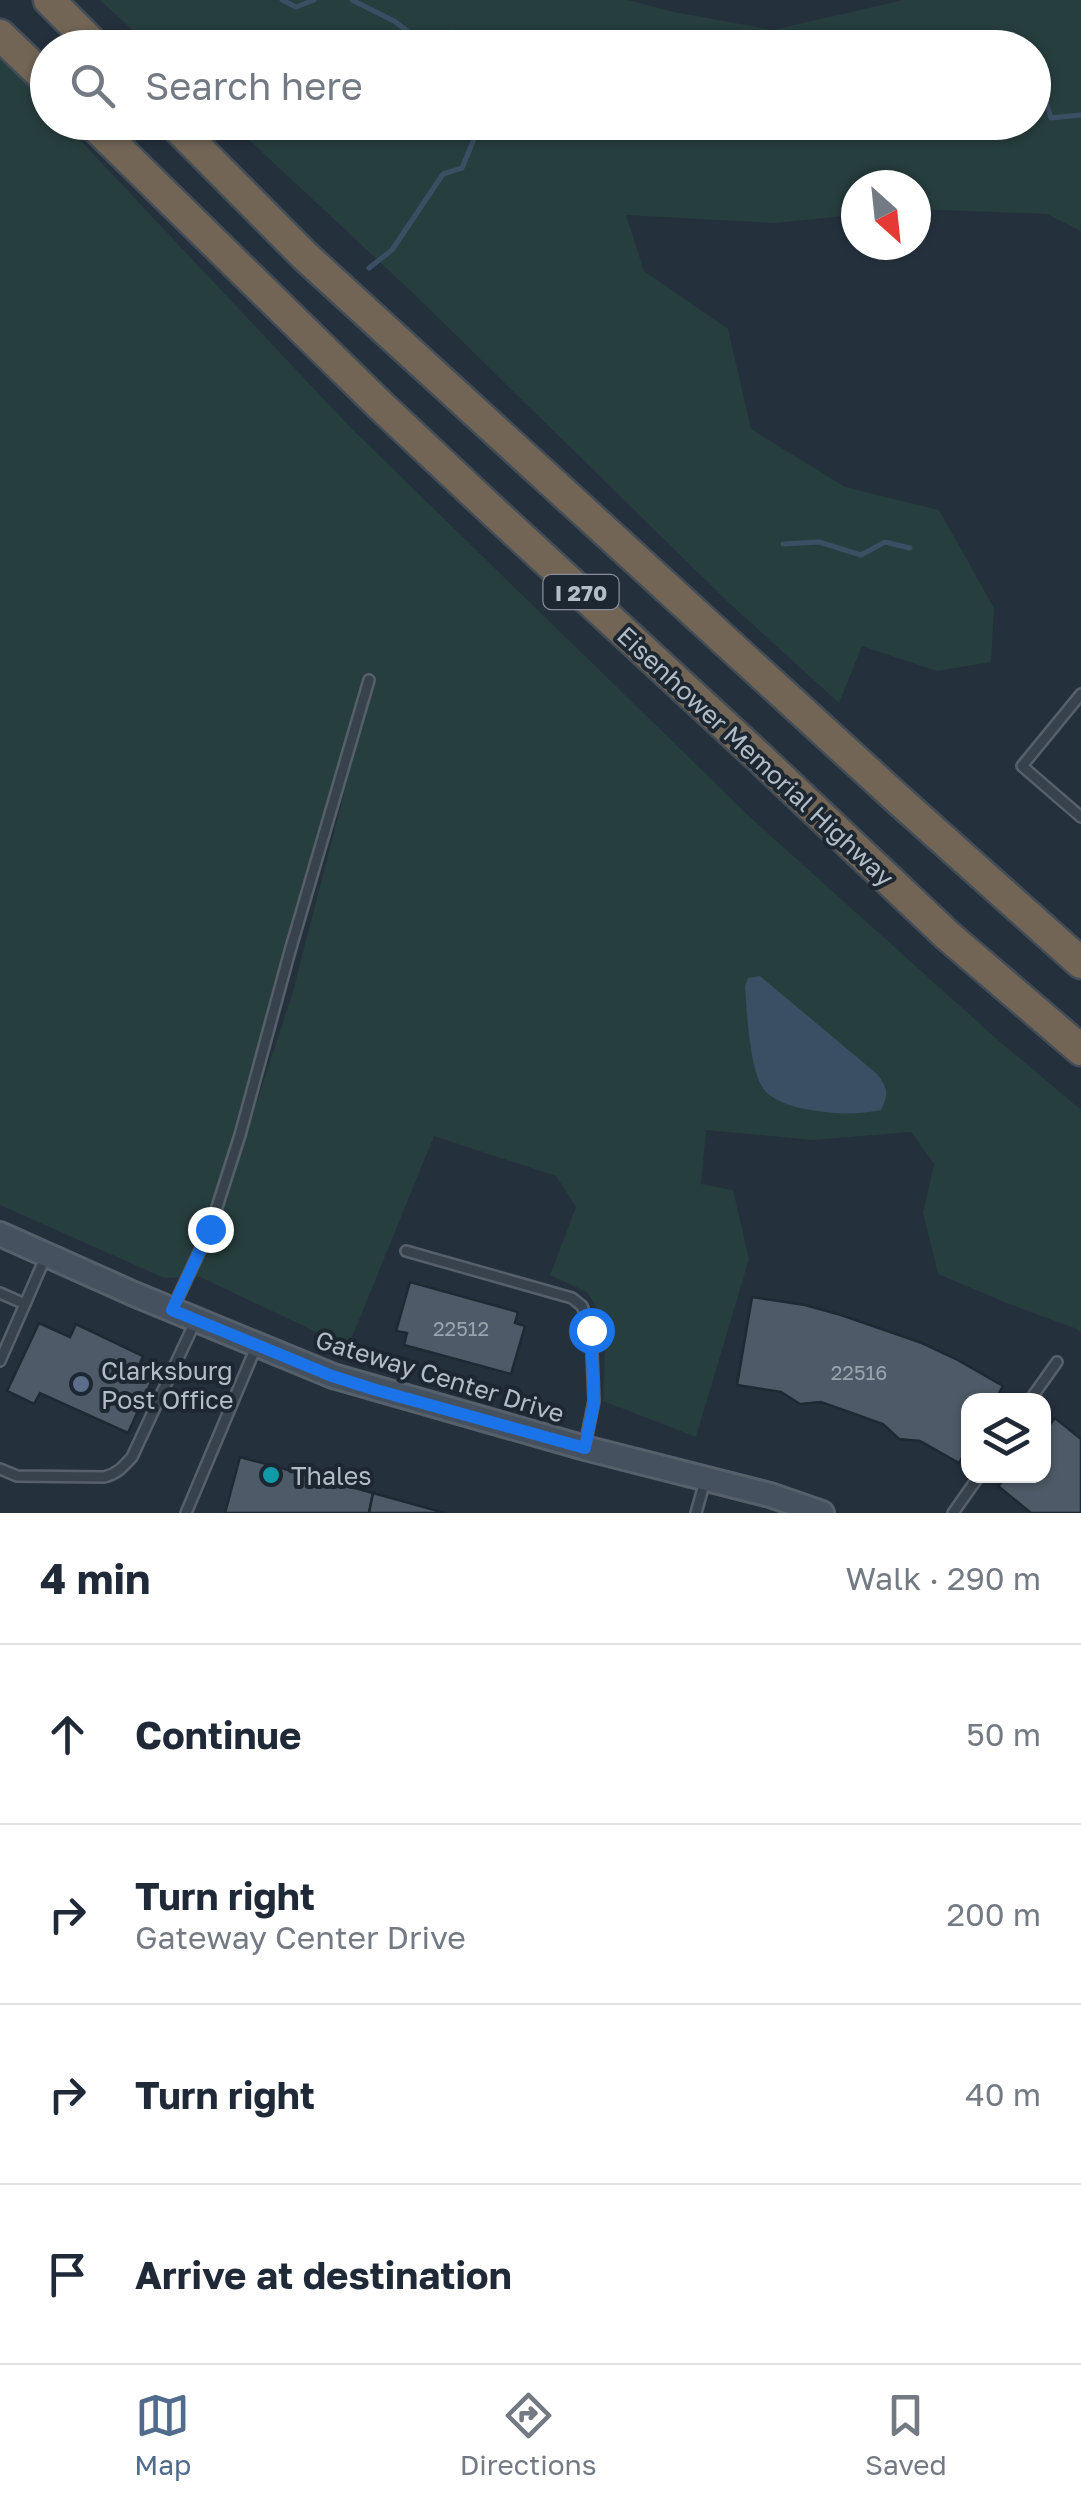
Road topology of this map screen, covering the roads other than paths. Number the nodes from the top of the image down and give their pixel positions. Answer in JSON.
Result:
{"nodes":[{"id":1,"x":50,"y":0,"type":"edge"},
{"id":2,"x":79,"y":30,"type":"edge"},
{"id":3,"x":0,"y":35,"type":"edge"},
{"id":4,"x":30,"y":63,"type":"edge"},
{"id":5,"x":109,"y":140,"type":"edge"},
{"id":6,"x":190,"y":140,"type":"edge"},
{"id":7,"x":369,"y":680,"type":"dead end"},
{"id":8,"x":1081,"y":694,"type":"edge"},
{"id":9,"x":1081,"y":817,"type":"edge"},
{"id":10,"x":1081,"y":964,"type":"edge"},
{"id":11,"x":1081,"y":1050,"type":"edge"},
{"id":12,"x":0,"y":1234,"type":"edge"},
{"id":13,"x":406,"y":1251,"type":"dead end"},
{"id":14,"x":46,"y":1254,"type":"junction"},
{"id":15,"x":0,"y":1292,"type":"edge"},
{"id":16,"x":25,"y":1304,"type":"junction"},
{"id":17,"x":172,"y":1310,"type":"junction"},
{"id":18,"x":196,"y":1320,"type":"junction"},
{"id":19,"x":257,"y":1344,"type":"junction"},
{"id":20,"x":0,"y":1362,"type":"edge"},
{"id":21,"x":1057,"y":1362,"type":"dead end"},
{"id":22,"x":1035,"y":1393,"type":"edge"},
{"id":23,"x":585,"y":1448,"type":"junction"},
{"id":24,"x":0,"y":1469,"type":"edge"},
{"id":25,"x":706,"y":1479,"type":"junction"},
{"id":26,"x":974,"y":1483,"type":"edge"},
{"id":27,"x":186,"y":1513,"type":"edge"},
{"id":28,"x":696,"y":1513,"type":"edge"},
{"id":29,"x":822,"y":1513,"type":"edge"},
{"id":30,"x":954,"y":1513,"type":"edge"}],
"edges":[{"from":1,"to":2,"type":"highway"},
{"from":3,"to":4,"type":"highway"},
{"from":5,"to":11,"type":"highway","name":"Eisenhower Memorial Highway","number":"I 270"},
{"from":6,"to":10,"type":"highway","number":"I 270"},
{"from":7,"to":17,"type":"lane"},
{"from":8,"to":9,"type":"lane"},
{"from":12,"to":14,"type":"street","name":"Gateway Center Drive"},
{"from":13,"to":23,"type":"lane"},
{"from":14,"to":16,"type":"lane"},
{"from":14,"to":17,"type":"street","name":"Gateway Center Drive"},
{"from":15,"to":16,"type":"lane"},
{"from":16,"to":20,"type":"lane"},
{"from":17,"to":18,"type":"street","name":"Gateway Center Drive"},
{"from":18,"to":19,"type":"street","name":"Gateway Center Drive"},
{"from":18,"to":24,"type":"lane"},
{"from":19,"to":23,"type":"street","name":"Gateway Center Drive"},
{"from":19,"to":27,"type":"lane"},
{"from":21,"to":22,"type":"lane"},
{"from":23,"to":25,"type":"street","name":"Gateway Center Drive"},
{"from":25,"to":28,"type":"lane"},
{"from":25,"to":29,"type":"street","name":"Gateway Center Drive"},
{"from":26,"to":30,"type":"lane"}]}
